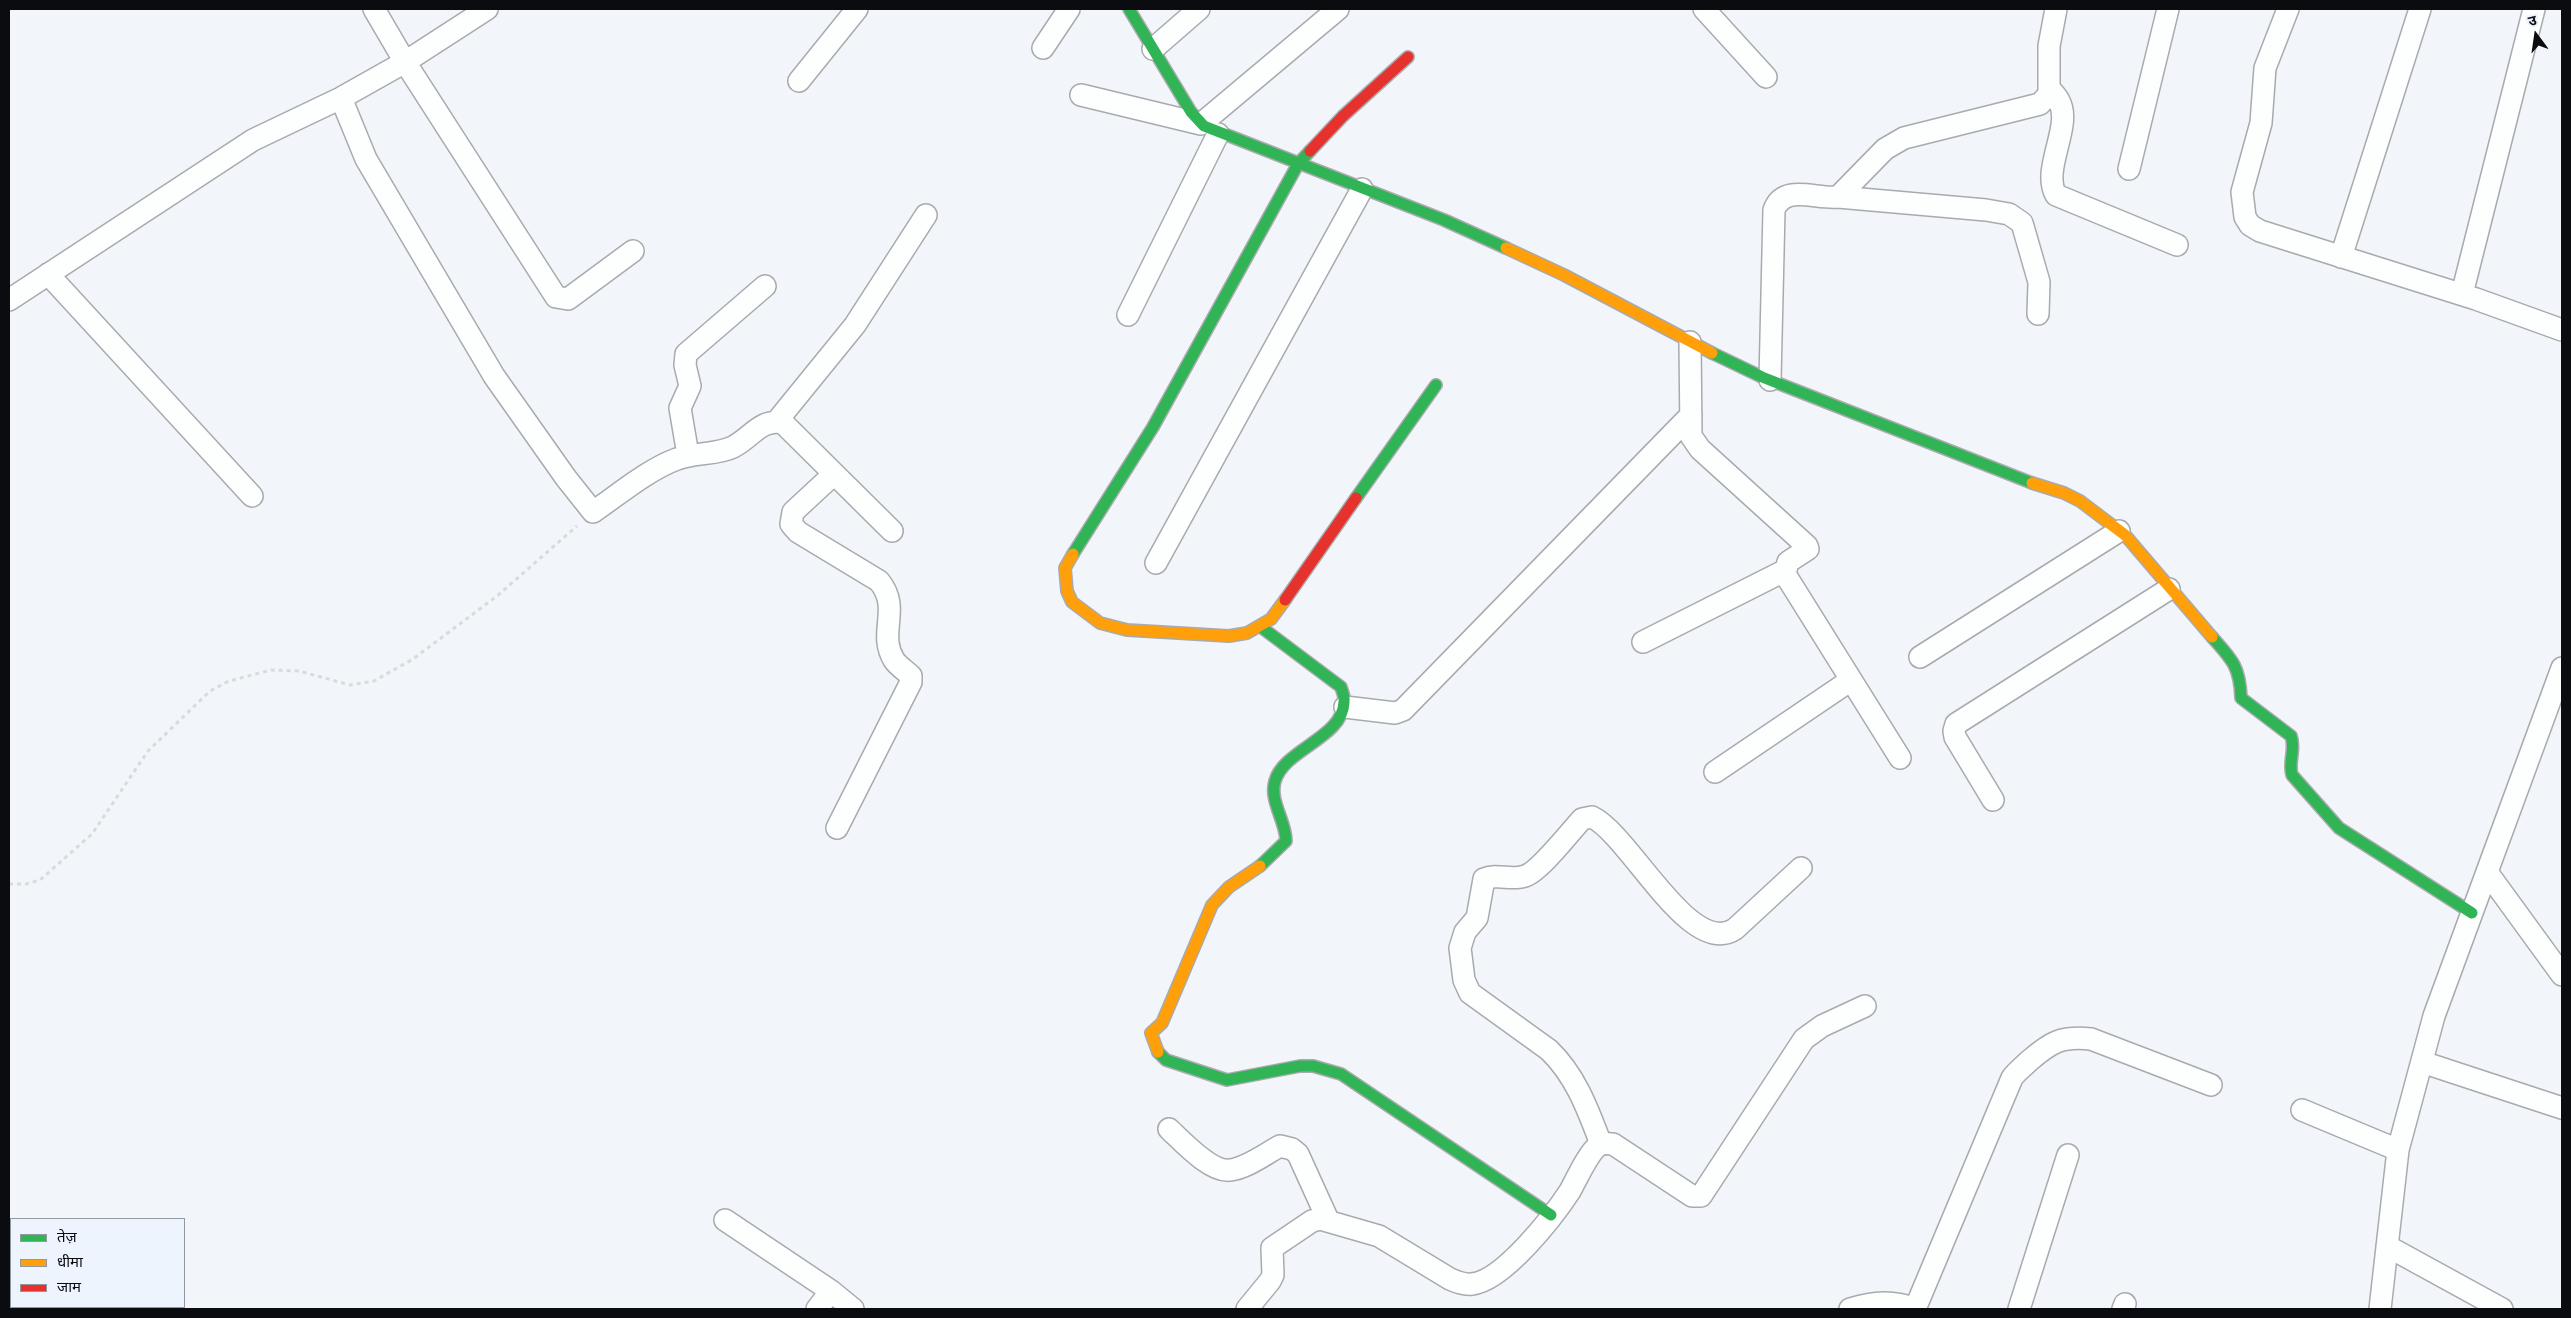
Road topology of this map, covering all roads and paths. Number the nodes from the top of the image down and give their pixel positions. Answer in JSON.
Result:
{"nodes":[{"id":1,"x":374,"y":9,"type":"edge"},
{"id":2,"x":487,"y":9,"type":"edge"},
{"id":3,"x":857,"y":9,"type":"edge"},
{"id":4,"x":1069,"y":9,"type":"edge"},
{"id":5,"x":1129,"y":9,"type":"edge"},
{"id":6,"x":1199,"y":9,"type":"edge"},
{"id":7,"x":1338,"y":9,"type":"edge"},
{"id":8,"x":1704,"y":9,"type":"edge"},
{"id":9,"x":2056,"y":9,"type":"edge"},
{"id":10,"x":2168,"y":9,"type":"edge"},
{"id":11,"x":2288,"y":9,"type":"edge"},
{"id":12,"x":2420,"y":9,"type":"edge"},
{"id":13,"x":2534,"y":9,"type":"edge"},
{"id":14,"x":1043,"y":48,"type":"dead end"},
{"id":15,"x":1153,"y":49,"type":"junction"},
{"id":16,"x":1408,"y":57,"type":"dead end"},
{"id":17,"x":404,"y":62,"type":"junction"},
{"id":18,"x":1766,"y":77,"type":"dead end"},
{"id":19,"x":799,"y":81,"type":"dead end"},
{"id":20,"x":2049,"y":88,"type":"junction"},
{"id":21,"x":1081,"y":96,"type":"dead end"},
{"id":22,"x":341,"y":98,"type":"junction"},
{"id":23,"x":1210,"y":129,"type":"junction"},
{"id":24,"x":1298,"y":164,"type":"junction"},
{"id":25,"x":2129,"y":169,"type":"dead end"},
{"id":26,"x":1362,"y":189,"type":"junction"},
{"id":27,"x":1838,"y":197,"type":"junction"},
{"id":28,"x":926,"y":215,"type":"dead end"},
{"id":29,"x":2177,"y":245,"type":"dead end"},
{"id":30,"x":633,"y":250,"type":"dead end"},
{"id":31,"x":2341,"y":258,"type":"junction"},
{"id":32,"x":48,"y":274,"type":"junction"},
{"id":33,"x":765,"y":286,"type":"dead end"},
{"id":34,"x":2462,"y":294,"type":"junction"},
{"id":35,"x":9,"y":300,"type":"edge"},
{"id":36,"x":2038,"y":314,"type":"dead end"},
{"id":37,"x":1128,"y":315,"type":"dead end"},
{"id":38,"x":2562,"y":327,"type":"edge"},
{"id":39,"x":1690,"y":342,"type":"junction"},
{"id":40,"x":1770,"y":380,"type":"junction"},
{"id":41,"x":1436,"y":385,"type":"dead end"},
{"id":42,"x":1691,"y":415,"type":"junction"},
{"id":43,"x":777,"y":421,"type":"junction"},
{"id":44,"x":688,"y":455,"type":"junction"},
{"id":45,"x":834,"y":474,"type":"junction"},
{"id":46,"x":252,"y":496,"type":"dead end"},
{"id":47,"x":592,"y":512,"type":"junction"},
{"id":48,"x":892,"y":531,"type":"dead end"},
{"id":49,"x":2119,"y":531,"type":"junction"},
{"id":50,"x":1156,"y":563,"type":"dead end"},
{"id":51,"x":1784,"y":571,"type":"junction"},
{"id":52,"x":2169,"y":589,"type":"junction"},
{"id":53,"x":1261,"y":627,"type":"junction"},
{"id":54,"x":1643,"y":642,"type":"dead end"},
{"id":55,"x":1920,"y":657,"type":"dead end"},
{"id":56,"x":2562,"y":668,"type":"edge"},
{"id":57,"x":1851,"y":680,"type":"junction"},
{"id":58,"x":1345,"y":707,"type":"junction"},
{"id":59,"x":1900,"y":758,"type":"dead end"},
{"id":60,"x":1716,"y":772,"type":"dead end"},
{"id":61,"x":1993,"y":800,"type":"dead end"},
{"id":62,"x":837,"y":828,"type":"dead end"},
{"id":63,"x":1801,"y":868,"type":"dead end"},
{"id":64,"x":2487,"y":872,"type":"junction"},
{"id":65,"x":9,"y":884,"type":"edge"},
{"id":66,"x":2472,"y":913,"type":"junction"},
{"id":67,"x":2562,"y":975,"type":"edge"},
{"id":68,"x":1865,"y":1006,"type":"dead end"},
{"id":69,"x":2422,"y":1062,"type":"junction"},
{"id":70,"x":2211,"y":1085,"type":"dead end"},
{"id":71,"x":2562,"y":1108,"type":"edge"},
{"id":72,"x":2302,"y":1110,"type":"dead end"},
{"id":73,"x":1169,"y":1129,"type":"dead end"},
{"id":74,"x":1601,"y":1144,"type":"junction"},
{"id":75,"x":2398,"y":1150,"type":"junction"},
{"id":76,"x":2068,"y":1155,"type":"dead end"},
{"id":77,"x":1551,"y":1215,"type":"junction"},
{"id":78,"x":725,"y":1220,"type":"dead end"},
{"id":79,"x":1328,"y":1220,"type":"junction"},
{"id":80,"x":2387,"y":1246,"type":"junction"},
{"id":81,"x":831,"y":1291,"type":"junction"},
{"id":82,"x":817,"y":1309,"type":"edge"},
{"id":83,"x":852,"y":1309,"type":"edge"},
{"id":84,"x":1247,"y":1309,"type":"edge"},
{"id":85,"x":1850,"y":1309,"type":"edge"},
{"id":86,"x":1916,"y":1309,"type":"edge"},
{"id":87,"x":2019,"y":1309,"type":"edge"},
{"id":88,"x":2380,"y":1309,"type":"edge"},
{"id":89,"x":2502,"y":1309,"type":"edge"}],
"edges":[{"from":1,"to":17,"type":"street"},
{"from":2,"to":17,"type":"street"},
{"from":3,"to":19,"type":"street"},
{"from":4,"to":14,"type":"street"},
{"from":5,"to":15,"type":"street"},
{"from":6,"to":15,"type":"street"},
{"from":7,"to":23,"type":"street"},
{"from":8,"to":18,"type":"street"},
{"from":9,"to":20,"type":"street"},
{"from":10,"to":25,"type":"street"},
{"from":11,"to":31,"type":"street"},
{"from":12,"to":31,"type":"street"},
{"from":13,"to":34,"type":"street"},
{"from":15,"to":23,"type":"street"},
{"from":16,"to":24,"type":"street"},
{"from":17,"to":22,"type":"street"},
{"from":17,"to":30,"type":"street"},
{"from":20,"to":27,"type":"street"},
{"from":20,"to":29,"type":"street"},
{"from":21,"to":23,"type":"street"},
{"from":22,"to":32,"type":"street"},
{"from":22,"to":47,"type":"street"},
{"from":23,"to":24,"type":"street"},
{"from":23,"to":37,"type":"street"},
{"from":24,"to":26,"type":"street"},
{"from":24,"to":53,"type":"street"},
{"from":26,"to":39,"type":"street"},
{"from":26,"to":50,"type":"street"},
{"from":27,"to":36,"type":"street"},
{"from":27,"to":40,"type":"street"},
{"from":28,"to":43,"type":"street"},
{"from":31,"to":34,"type":"street"},
{"from":32,"to":35,"type":"street"},
{"from":32,"to":46,"type":"street"},
{"from":33,"to":44,"type":"street"},
{"from":34,"to":38,"type":"street"},
{"from":39,"to":40,"type":"street"},
{"from":39,"to":42,"type":"street"},
{"from":40,"to":49,"type":"street"},
{"from":41,"to":53,"type":"street"},
{"from":42,"to":51,"type":"street"},
{"from":42,"to":58,"type":"street"},
{"from":43,"to":44,"type":"street"},
{"from":43,"to":45,"type":"street"},
{"from":44,"to":47,"type":"street"},
{"from":45,"to":48,"type":"street"},
{"from":45,"to":62,"type":"street"},
{"from":47,"to":65,"type":"path"},
{"from":49,"to":52,"type":"street"},
{"from":49,"to":55,"type":"street"},
{"from":51,"to":54,"type":"street"},
{"from":51,"to":57,"type":"street"},
{"from":52,"to":61,"type":"street"},
{"from":52,"to":66,"type":"street"},
{"from":53,"to":58,"type":"street"},
{"from":56,"to":64,"type":"street"},
{"from":57,"to":59,"type":"street"},
{"from":57,"to":60,"type":"street"},
{"from":58,"to":77,"type":"street"},
{"from":63,"to":74,"type":"street"},
{"from":64,"to":66,"type":"street"},
{"from":64,"to":67,"type":"street"},
{"from":66,"to":69,"type":"street"},
{"from":68,"to":74,"type":"street"},
{"from":69,"to":71,"type":"street"},
{"from":69,"to":75,"type":"street"},
{"from":70,"to":86,"type":"street"},
{"from":72,"to":75,"type":"street"},
{"from":73,"to":79,"type":"street"},
{"from":74,"to":77,"type":"street"},
{"from":75,"to":80,"type":"street"},
{"from":76,"to":87,"type":"street"},
{"from":77,"to":79,"type":"street"},
{"from":78,"to":81,"type":"street"},
{"from":79,"to":84,"type":"street"},
{"from":80,"to":88,"type":"street"},
{"from":80,"to":89,"type":"street"},
{"from":81,"to":82,"type":"street"},
{"from":81,"to":83,"type":"street"},
{"from":85,"to":86,"type":"street"}]}
